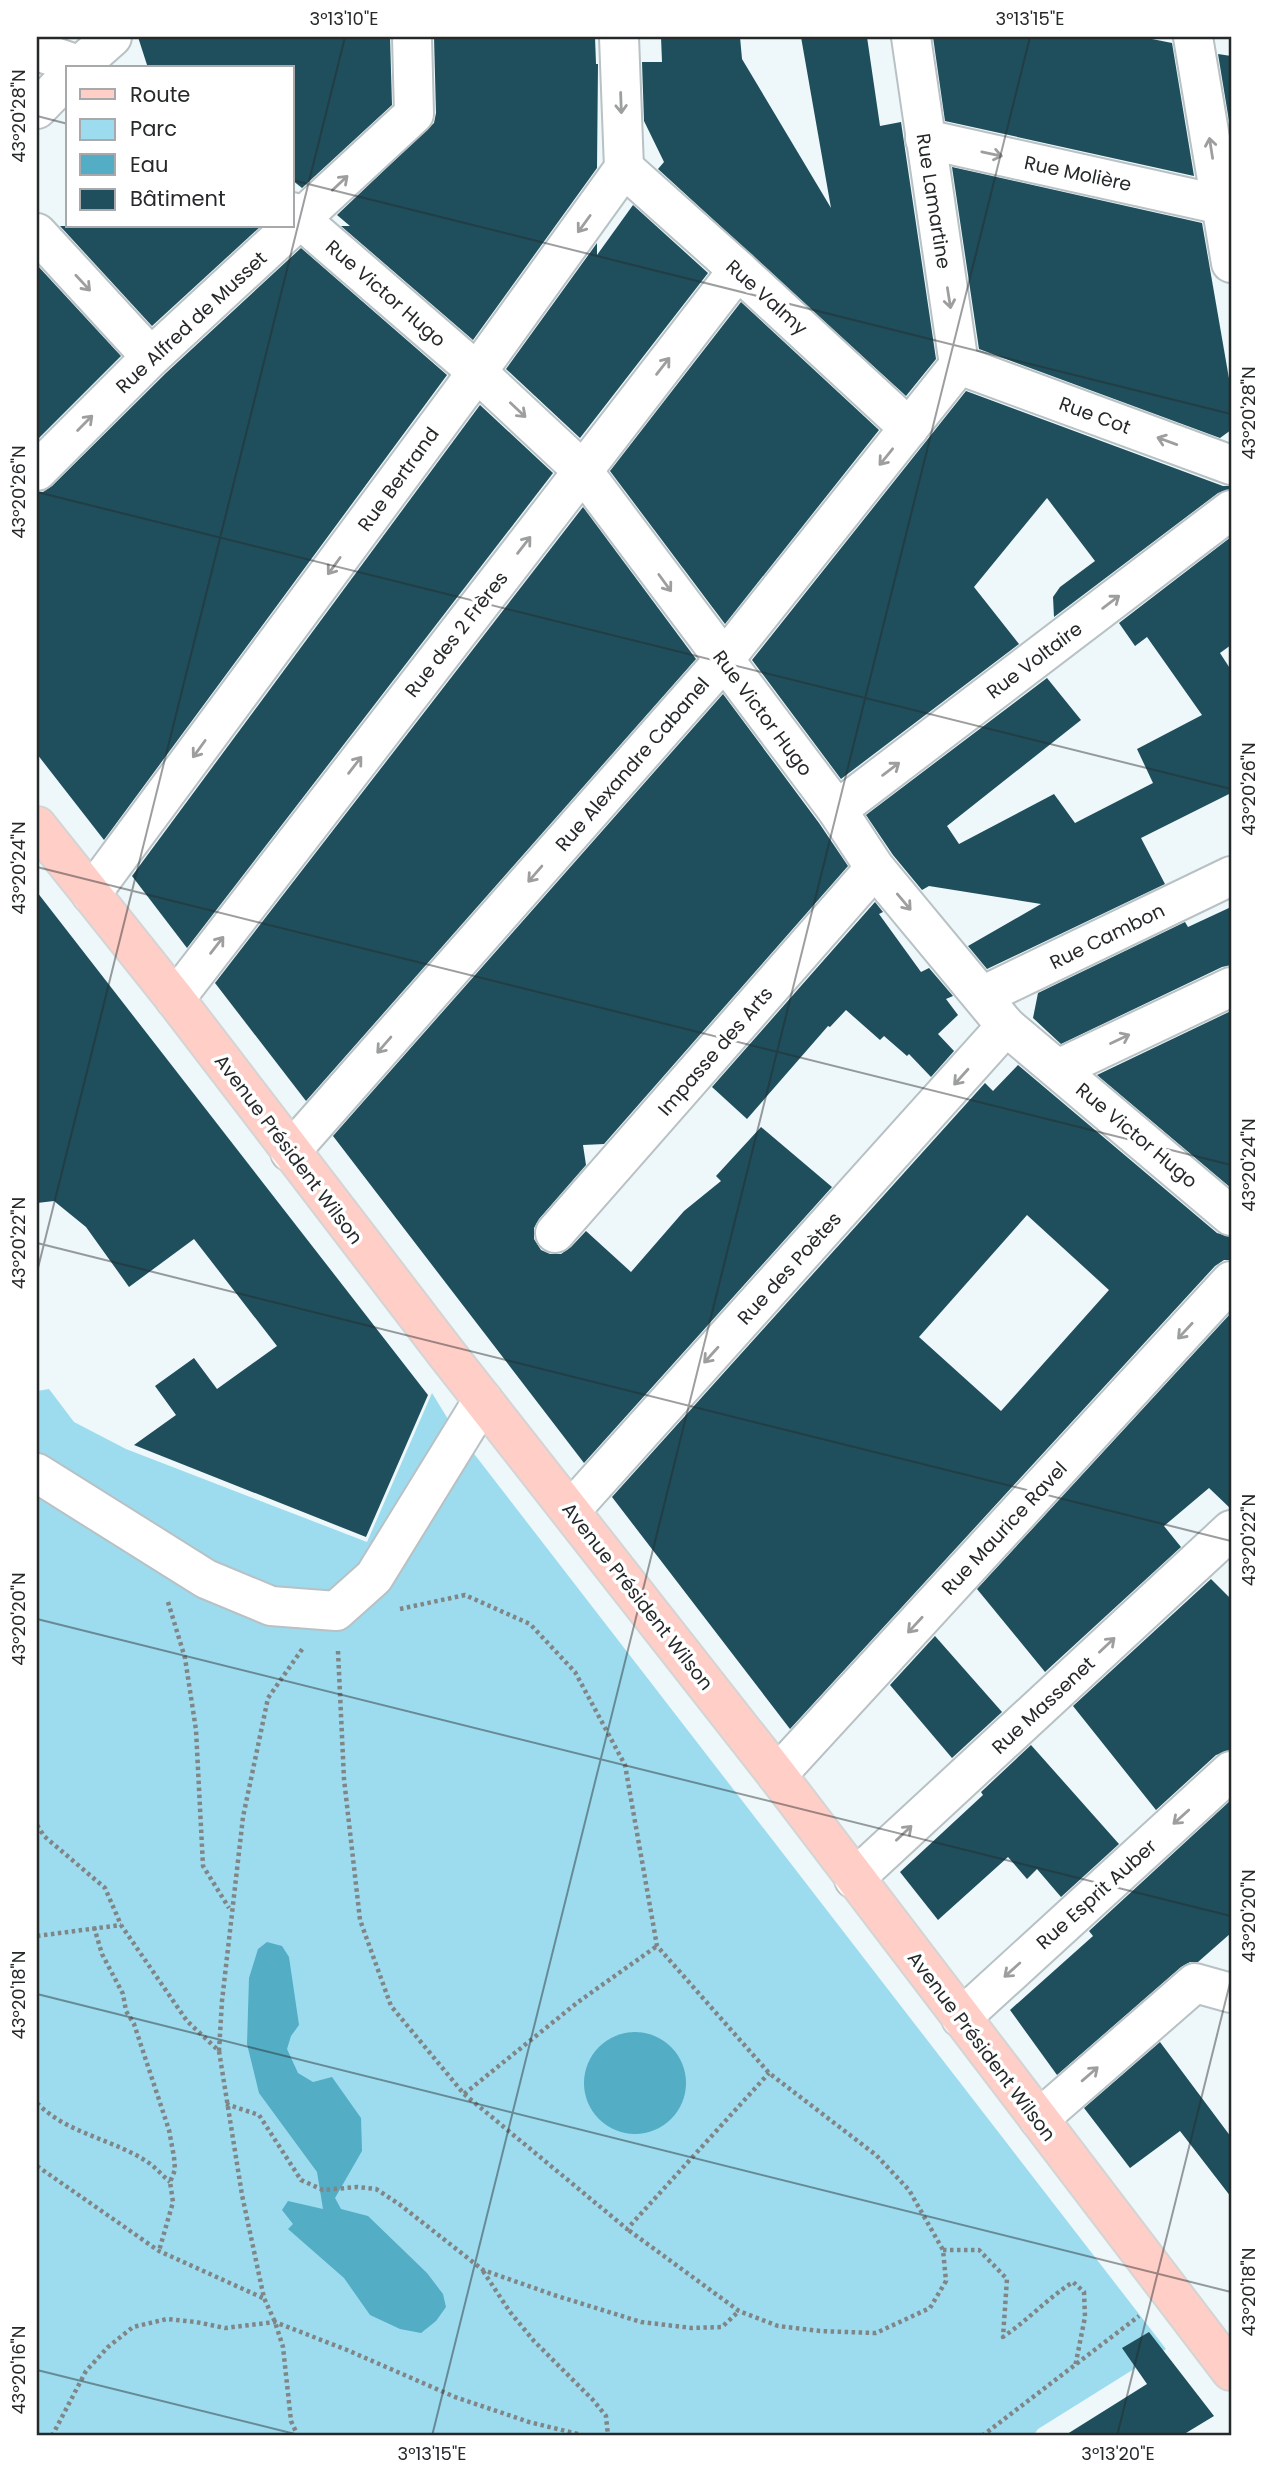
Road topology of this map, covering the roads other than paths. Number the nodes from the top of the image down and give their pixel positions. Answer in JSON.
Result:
{"nodes":[{"id":1,"x":112,"y":37,"type":"edge"},
{"id":2,"x":412,"y":37,"type":"edge"},
{"id":3,"x":619,"y":37,"type":"edge"},
{"id":4,"x":911,"y":37,"type":"edge"},
{"id":5,"x":1193,"y":37,"type":"edge"},
{"id":6,"x":37,"y":51,"type":"edge"},
{"id":7,"x":69,"y":66,"type":"edge"},
{"id":8,"x":82,"y":66,"type":"edge"},
{"id":9,"x":66,"y":81,"type":"edge"},
{"id":10,"x":37,"y":109,"type":"edge"},
{"id":11,"x":925,"y":139,"type":"junction"},
{"id":12,"x":624,"y":168,"type":"junction"},
{"id":13,"x":1226,"y":205,"type":"edge"},
{"id":14,"x":297,"y":216,"type":"edge"},
{"id":15,"x":285,"y":228,"type":"edge"},
{"id":16,"x":37,"y":233,"type":"edge"},
{"id":17,"x":1231,"y":264,"type":"edge"},
{"id":18,"x":738,"y":270,"type":"junction"},
{"id":19,"x":151,"y":357,"type":"junction"},
{"id":20,"x":959,"y":365,"type":"junction"},
{"id":21,"x":477,"y":372,"type":"junction"},
{"id":22,"x":909,"y":428,"type":"junction"},
{"id":23,"x":1231,"y":465,"type":"edge"},
{"id":24,"x":582,"y":470,"type":"junction"},
{"id":25,"x":37,"y":471,"type":"edge"},
{"id":26,"x":1231,"y":510,"type":"edge"},
{"id":27,"x":723,"y":661,"type":"junction"},
{"id":28,"x":836,"y":810,"type":"junction"},
{"id":29,"x":37,"y":826,"type":"edge"},
{"id":30,"x":875,"y":868,"type":"junction"},
{"id":31,"x":1231,"y":876,"type":"edge"},
{"id":32,"x":91,"y":894,"type":"junction"},
{"id":33,"x":1231,"y":987,"type":"edge"},
{"id":34,"x":982,"y":996,"type":"junction"},
{"id":35,"x":175,"y":999,"type":"junction"},
{"id":36,"x":1006,"y":1026,"type":"junction"},
{"id":37,"x":1058,"y":1069,"type":"junction"},
{"id":38,"x":290,"y":1152,"type":"junction"},
{"id":39,"x":1231,"y":1216,"type":"edge"},
{"id":40,"x":555,"y":1233,"type":"dead end"},
{"id":41,"x":1231,"y":1281,"type":"edge"},
{"id":42,"x":483,"y":1400,"type":"junction"},
{"id":43,"x":37,"y":1473,"type":"edge"},
{"id":44,"x":571,"y":1510,"type":"junction"},
{"id":45,"x":1231,"y":1530,"type":"edge"},
{"id":46,"x":1231,"y":1771,"type":"edge"},
{"id":47,"x":777,"y":1775,"type":"junction"},
{"id":48,"x":854,"y":1879,"type":"junction"},
{"id":49,"x":1231,"y":1993,"type":"edge"},
{"id":50,"x":961,"y":2018,"type":"junction"},
{"id":51,"x":1039,"y":2119,"type":"junction"},
{"id":52,"x":1231,"y":2371,"type":"edge"}],
"edges":[{"from":1,"to":8,"type":"street"},
{"from":14,"to":2,"type":"street","name":"Rue Alfred de Musset","one_way":true},
{"from":3,"to":12,"type":"street","one_way":true},
{"from":4,"to":11,"type":"street","name":"Rue Lamartine"},
{"from":13,"to":5,"type":"street","one_way":true},
{"from":6,"to":7,"type":"street"},
{"from":9,"to":10,"type":"street"},
{"from":11,"to":13,"type":"street","name":"Rue Molière","one_way":true},
{"from":11,"to":20,"type":"street","name":"Rue Lamartine","one_way":true},
{"from":12,"to":18,"type":"street","name":"Rue Valmy"},
{"from":12,"to":21,"type":"street","name":"Rue Bertrand","one_way":true},
{"from":13,"to":17,"type":"street"},
{"from":14,"to":21,"type":"street","name":"Rue Victor Hugo"},
{"from":15,"to":19,"type":"street","name":"Rue Alfred de Musset"},
{"from":16,"to":19,"type":"street","one_way":true},
{"from":18,"to":22,"type":"street","name":"Rue Valmy"},
{"from":24,"to":18,"type":"street","name":"Rue des 2 Frères","one_way":true},
{"from":25,"to":19,"type":"street","name":"Rue Alfred de Musset","one_way":true},
{"from":20,"to":22,"type":"street","name":"Rue Alexandre Cabanel"},
{"from":23,"to":20,"type":"street","name":"Rue Cot","one_way":true},
{"from":21,"to":24,"type":"street","name":"Rue Victor Hugo","one_way":true},
{"from":21,"to":32,"type":"street","name":"Rue Bertrand","one_way":true},
{"from":22,"to":27,"type":"street","name":"Rue Alexandre Cabanel","one_way":true},
{"from":24,"to":27,"type":"street","name":"Rue Victor Hugo","one_way":true},
{"from":35,"to":24,"type":"street","name":"Rue des 2 Frères","one_way":true},
{"from":28,"to":26,"type":"street","name":"Rue Voltaire","one_way":true},
{"from":27,"to":28,"type":"street","name":"Rue Victor Hugo"},
{"from":27,"to":38,"type":"street","name":"Rue Alexandre Cabanel","one_way":true},
{"from":28,"to":30,"type":"street","name":"Rue Victor Hugo"},
{"from":29,"to":32,"type":"main road","name":"Avenue Président Wilson"},
{"from":30,"to":34,"type":"street","name":"Rue Victor Hugo","one_way":true},
{"from":30,"to":40,"type":"street","name":"Impasse des Arts"},
{"from":31,"to":34,"type":"street","name":"Rue Cambon"},
{"from":32,"to":35,"type":"main road","name":"Avenue Président Wilson"},
{"from":37,"to":33,"type":"street","one_way":true},
{"from":34,"to":36,"type":"street","name":"Rue Victor Hugo"},
{"from":35,"to":38,"type":"main road","name":"Avenue Président Wilson"},
{"from":36,"to":37,"type":"street","name":"Rue Victor Hugo"},
{"from":36,"to":44,"type":"street","name":"Rue des Poètes","one_way":true},
{"from":37,"to":39,"type":"street","name":"Rue Victor Hugo"},
{"from":38,"to":42,"type":"main road","name":"Avenue Président Wilson"},
{"from":41,"to":47,"type":"street","name":"Rue Maurice Ravel","one_way":true},
{"from":42,"to":43,"type":"street"},
{"from":42,"to":44,"type":"main road","name":"Avenue Président Wilson"},
{"from":44,"to":47,"type":"main road","name":"Avenue Président Wilson"},
{"from":48,"to":45,"type":"street","name":"Rue Massenet","one_way":true},
{"from":46,"to":50,"type":"street","name":"Rue Esprit Auber","one_way":true},
{"from":47,"to":48,"type":"main road","name":"Avenue Président Wilson"},
{"from":48,"to":50,"type":"main road","name":"Avenue Président Wilson"},
{"from":51,"to":49,"type":"street","one_way":true},
{"from":50,"to":51,"type":"main road","name":"Avenue Président Wilson"},
{"from":51,"to":52,"type":"main road","name":"Avenue Président Wilson"}]}
